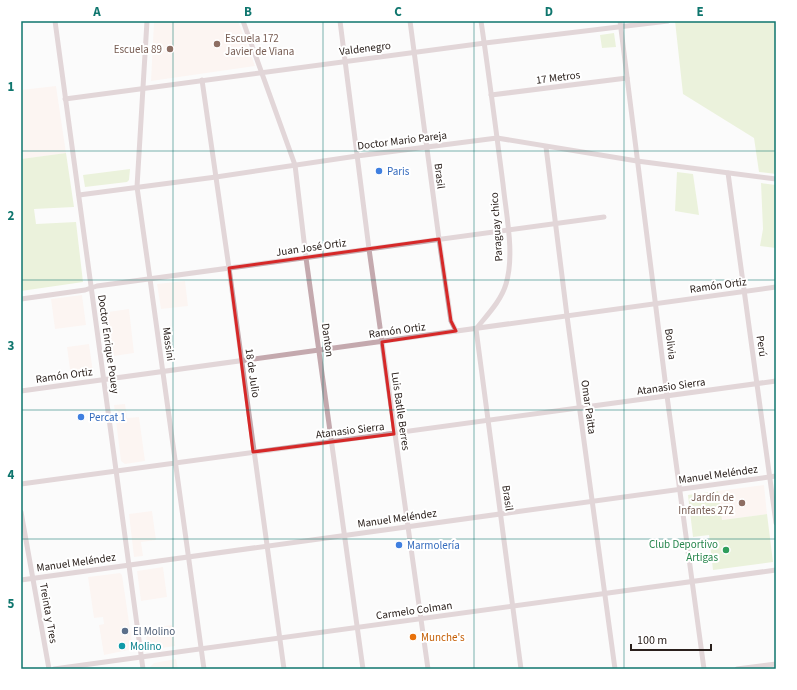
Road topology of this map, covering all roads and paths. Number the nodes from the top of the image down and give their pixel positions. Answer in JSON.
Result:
{"nodes":[{"id":1,"x":55,"y":21,"type":"edge"},
{"id":2,"x":147,"y":21,"type":"edge"},
{"id":3,"x":243,"y":21,"type":"edge"},
{"id":4,"x":340,"y":21,"type":"edge"},
{"id":5,"x":410,"y":21,"type":"edge"},
{"id":6,"x":481,"y":21,"type":"edge"},
{"id":7,"x":668,"y":21,"type":"edge"},
{"id":8,"x":620,"y":23,"type":"edge"},
{"id":9,"x":485,"y":43,"type":"junction"},
{"id":10,"x":414,"y":52,"type":"junction"},
{"id":11,"x":345,"y":61,"type":"junction"},
{"id":12,"x":262,"y":72,"type":"junction"},
{"id":13,"x":627,"y":78,"type":"junction"},
{"id":14,"x":202,"y":80,"type":"junction"},
{"id":15,"x":144,"y":88,"type":"junction"},
{"id":16,"x":492,"y":95,"type":"junction"},
{"id":17,"x":65,"y":99,"type":"junction"},
{"id":18,"x":497,"y":138,"type":"junction"},
{"id":19,"x":427,"y":147,"type":"junction"},
{"id":20,"x":546,"y":147,"type":"junction"},
{"id":21,"x":357,"y":156,"type":"junction"},
{"id":22,"x":637,"y":161,"type":"junction"},
{"id":23,"x":295,"y":165,"type":"junction"},
{"id":24,"x":728,"y":173,"type":"junction"},
{"id":25,"x":216,"y":177,"type":"junction"},
{"id":26,"x":776,"y":179,"type":"edge"},
{"id":27,"x":136,"y":187,"type":"junction"},
{"id":28,"x":79,"y":195,"type":"junction"},
{"id":29,"x":604,"y":217,"type":"dead end"},
{"id":30,"x":556,"y":224,"type":"junction"},
{"id":31,"x":508,"y":230,"type":"junction"},
{"id":32,"x":439,"y":239,"type":"junction"},
{"id":33,"x":369,"y":249,"type":"junction"},
{"id":34,"x":306,"y":258,"type":"junction"},
{"id":35,"x":229,"y":268,"type":"junction"},
{"id":36,"x":150,"y":279,"type":"junction"},
{"id":37,"x":776,"y":287,"type":"edge"},
{"id":38,"x":91,"y":288,"type":"junction"},
{"id":39,"x":745,"y":291,"type":"junction"},
{"id":40,"x":21,"y":299,"type":"edge"},
{"id":41,"x":656,"y":303,"type":"junction"},
{"id":42,"x":567,"y":316,"type":"junction"},
{"id":43,"x":476,"y":329,"type":"junction"},
{"id":44,"x":456,"y":332,"type":"junction"},
{"id":45,"x":382,"y":342,"type":"junction"},
{"id":46,"x":319,"y":350,"type":"junction"},
{"id":47,"x":241,"y":361,"type":"junction"},
{"id":48,"x":162,"y":371,"type":"junction"},
{"id":49,"x":104,"y":379,"type":"junction"},
{"id":50,"x":776,"y":381,"type":"edge"},
{"id":51,"x":757,"y":384,"type":"junction"},
{"id":52,"x":21,"y":391,"type":"edge"},
{"id":53,"x":667,"y":396,"type":"junction"},
{"id":54,"x":579,"y":408,"type":"junction"},
{"id":55,"x":488,"y":420,"type":"junction"},
{"id":56,"x":394,"y":434,"type":"junction"},
{"id":57,"x":331,"y":443,"type":"junction"},
{"id":58,"x":253,"y":452,"type":"junction"},
{"id":59,"x":176,"y":463,"type":"junction"},
{"id":60,"x":115,"y":471,"type":"junction"},
{"id":61,"x":776,"y":476,"type":"edge"},
{"id":62,"x":770,"y":477,"type":"junction"},
{"id":63,"x":21,"y":484,"type":"edge"},
{"id":64,"x":680,"y":490,"type":"junction"},
{"id":65,"x":592,"y":502,"type":"junction"},
{"id":66,"x":21,"y":512,"type":"edge"},
{"id":67,"x":500,"y":514,"type":"junction"},
{"id":68,"x":776,"y":523,"type":"edge"},
{"id":69,"x":407,"y":527,"type":"junction"},
{"id":70,"x":345,"y":536,"type":"junction"},
{"id":71,"x":267,"y":546,"type":"junction"},
{"id":72,"x":188,"y":556,"type":"junction"},
{"id":73,"x":129,"y":565,"type":"junction"},
{"id":74,"x":776,"y":570,"type":"edge"},
{"id":75,"x":33,"y":578,"type":"junction"},
{"id":76,"x":21,"y":580,"type":"edge"},
{"id":77,"x":692,"y":581,"type":"junction"},
{"id":78,"x":605,"y":594,"type":"junction"},
{"id":79,"x":513,"y":607,"type":"junction"},
{"id":80,"x":420,"y":619,"type":"junction"},
{"id":81,"x":357,"y":628,"type":"junction"},
{"id":82,"x":280,"y":639,"type":"junction"},
{"id":83,"x":201,"y":650,"type":"junction"},
{"id":84,"x":141,"y":657,"type":"junction"},
{"id":85,"x":776,"y":664,"type":"edge"},
{"id":86,"x":49,"y":669,"type":"edge"},
{"id":87,"x":54,"y":669,"type":"edge"},
{"id":88,"x":143,"y":669,"type":"edge"},
{"id":89,"x":204,"y":669,"type":"edge"},
{"id":90,"x":284,"y":669,"type":"edge"},
{"id":91,"x":363,"y":669,"type":"edge"},
{"id":92,"x":428,"y":669,"type":"edge"},
{"id":93,"x":521,"y":669,"type":"edge"},
{"id":94,"x":614,"y":669,"type":"edge"},
{"id":95,"x":704,"y":669,"type":"edge"},
{"id":96,"x":737,"y":669,"type":"edge"}],
"edges":[{"from":1,"to":17,"type":"street","name":"Doctor Enrique Pouey"},
{"from":2,"to":15,"type":"street","name":"Massini"},
{"from":3,"to":12,"type":"street","name":"Danton"},
{"from":4,"to":11,"type":"street","name":"Luis Batlle Berres"},
{"from":5,"to":10,"type":"street","name":"Brasil"},
{"from":6,"to":9,"type":"street","name":"Paraguay chico"},
{"from":7,"to":8,"type":"street","name":"Valdenegro"},
{"from":8,"to":9,"type":"street","name":"Valdenegro"},
{"from":8,"to":13,"type":"street","name":"Bolivia"},
{"from":9,"to":10,"type":"street","name":"Valdenegro"},
{"from":9,"to":16,"type":"street","name":"Paraguay chico"},
{"from":10,"to":11,"type":"street","name":"Valdenegro"},
{"from":10,"to":19,"type":"street","name":"Brasil"},
{"from":11,"to":12,"type":"street","name":"Valdenegro"},
{"from":11,"to":21,"type":"street","name":"Luis Batlle Berres"},
{"from":12,"to":14,"type":"street","name":"Valdenegro"},
{"from":12,"to":23,"type":"street","name":"Danton"},
{"from":13,"to":16,"type":"street","name":"17 Metros"},
{"from":13,"to":22,"type":"street","name":"Bolivia"},
{"from":14,"to":15,"type":"street","name":"Valdenegro"},
{"from":14,"to":25,"type":"street","name":"18 de Julio"},
{"from":15,"to":17,"type":"street","name":"Valdenegro"},
{"from":15,"to":27,"type":"street","name":"Massini"},
{"from":16,"to":18,"type":"street","name":"Paraguay chico"},
{"from":17,"to":28,"type":"street","name":"Doctor Enrique Pouey"},
{"from":18,"to":19,"type":"street","name":"Doctor Mario Pareja"},
{"from":18,"to":20,"type":"street","name":"Doctor Mario Pareja"},
{"from":18,"to":31,"type":"street","name":"Paraguay chico"},
{"from":19,"to":21,"type":"street","name":"Doctor Mario Pareja"},
{"from":19,"to":32,"type":"street","name":"Brasil"},
{"from":20,"to":22,"type":"street","name":"Doctor Mario Pareja"},
{"from":20,"to":30,"type":"street","name":"Omar Paitta"},
{"from":21,"to":23,"type":"street","name":"Doctor Mario Pareja"},
{"from":21,"to":33,"type":"street","name":"Luis Batlle Berres"},
{"from":22,"to":24,"type":"street","name":"Doctor Mario Pareja"},
{"from":22,"to":41,"type":"street","name":"Bolivia"},
{"from":23,"to":25,"type":"street","name":"Doctor Mario Pareja"},
{"from":23,"to":34,"type":"street","name":"Danton"},
{"from":24,"to":26,"type":"street","name":"Doctor Mario Pareja"},
{"from":24,"to":39,"type":"street","name":"Perú"},
{"from":25,"to":27,"type":"street","name":"Doctor Mario Pareja"},
{"from":25,"to":35,"type":"street","name":"18 de Julio"},
{"from":27,"to":28,"type":"street","name":"Doctor Mario Pareja"},
{"from":27,"to":36,"type":"street","name":"Massini"},
{"from":28,"to":38,"type":"street","name":"Doctor Enrique Pouey"},
{"from":29,"to":30,"type":"street","name":"Juan José Ortiz"},
{"from":30,"to":31,"type":"street","name":"Juan José Ortiz"},
{"from":30,"to":42,"type":"street","name":"Omar Paitta"},
{"from":31,"to":32,"type":"street","name":"Juan José Ortiz"},
{"from":31,"to":43,"type":"street","name":"Paraguay chico"},
{"from":32,"to":33,"type":"street","name":"Juan José Ortiz"},
{"from":32,"to":44,"type":"street","name":"Brasil"},
{"from":33,"to":34,"type":"street","name":"Juan José Ortiz"},
{"from":33,"to":45,"type":"street","name":"Luis Batlle Berres"},
{"from":34,"to":35,"type":"street","name":"Juan José Ortiz"},
{"from":34,"to":46,"type":"street","name":"Danton"},
{"from":35,"to":36,"type":"street","name":"Juan José Ortiz"},
{"from":35,"to":47,"type":"street","name":"18 de Julio"},
{"from":36,"to":38,"type":"street","name":"Juan José Ortiz"},
{"from":36,"to":48,"type":"street","name":"Massini"},
{"from":37,"to":39,"type":"street","name":"Ramón Ortiz"},
{"from":38,"to":40,"type":"street","name":"Juan José Ortiz"},
{"from":38,"to":49,"type":"street","name":"Doctor Enrique Pouey"},
{"from":39,"to":41,"type":"street","name":"Ramón Ortiz"},
{"from":39,"to":51,"type":"street","name":"Perú"},
{"from":41,"to":42,"type":"street","name":"Ramón Ortiz"},
{"from":41,"to":53,"type":"street","name":"Bolivia"},
{"from":42,"to":43,"type":"street","name":"Ramón Ortiz"},
{"from":42,"to":54,"type":"street","name":"Omar Paitta"},
{"from":43,"to":44,"type":"street","name":"Ramón Ortiz"},
{"from":43,"to":55,"type":"street","name":"Brasil"},
{"from":44,"to":45,"type":"street","name":"Ramón Ortiz"},
{"from":45,"to":46,"type":"street","name":"Ramón Ortiz"},
{"from":45,"to":56,"type":"street","name":"Luis Batlle Berres"},
{"from":46,"to":47,"type":"street","name":"Ramón Ortiz"},
{"from":46,"to":57,"type":"street","name":"Danton"},
{"from":47,"to":48,"type":"street","name":"Ramón Ortiz"},
{"from":47,"to":58,"type":"street","name":"18 de Julio"},
{"from":48,"to":49,"type":"street","name":"Ramón Ortiz"},
{"from":48,"to":59,"type":"street","name":"Massini"},
{"from":49,"to":52,"type":"street","name":"Ramón Ortiz"},
{"from":49,"to":60,"type":"street","name":"Doctor Enrique Pouey"},
{"from":50,"to":51,"type":"street","name":"Atanasio Sierra"},
{"from":51,"to":53,"type":"street","name":"Atanasio Sierra"},
{"from":51,"to":62,"type":"street","name":"Perú"},
{"from":53,"to":54,"type":"street","name":"Atanasio Sierra"},
{"from":53,"to":64,"type":"street","name":"Bolivia"},
{"from":54,"to":55,"type":"street","name":"Atanasio Sierra"},
{"from":54,"to":65,"type":"street","name":"Omar Paitta"},
{"from":55,"to":56,"type":"street","name":"Atanasio Sierra"},
{"from":55,"to":67,"type":"street","name":"Brasil"},
{"from":56,"to":57,"type":"street","name":"Atanasio Sierra"},
{"from":56,"to":69,"type":"street","name":"Luis Batlle Berres"},
{"from":57,"to":58,"type":"street","name":"Atanasio Sierra"},
{"from":57,"to":70,"type":"street","name":"Danton"},
{"from":58,"to":59,"type":"street","name":"Atanasio Sierra"},
{"from":58,"to":71,"type":"street","name":"18 de Julio"},
{"from":59,"to":60,"type":"street","name":"Atanasio Sierra"},
{"from":59,"to":72,"type":"street","name":"Massini"},
{"from":60,"to":63,"type":"street","name":"Atanasio Sierra"},
{"from":60,"to":73,"type":"street","name":"Doctor Enrique Pouey"},
{"from":61,"to":62,"type":"street","name":"Manuel Meléndez"},
{"from":62,"to":64,"type":"street","name":"Manuel Meléndez"},
{"from":62,"to":68,"type":"street","name":"Perú"},
{"from":64,"to":65,"type":"street","name":"Manuel Meléndez"},
{"from":64,"to":77,"type":"street","name":"Bolivia"},
{"from":65,"to":67,"type":"street","name":"Manuel Meléndez"},
{"from":65,"to":78,"type":"street","name":"Omar Paitta"},
{"from":66,"to":75,"type":"street","name":"Treinta y Tres"},
{"from":67,"to":69,"type":"street","name":"Manuel Meléndez"},
{"from":67,"to":79,"type":"street","name":"Brasil"},
{"from":69,"to":70,"type":"street","name":"Manuel Meléndez"},
{"from":69,"to":80,"type":"street","name":"Luis Batlle Berres"},
{"from":70,"to":71,"type":"street","name":"Manuel Meléndez"},
{"from":70,"to":81,"type":"street","name":"Danton"},
{"from":71,"to":72,"type":"street","name":"Manuel Meléndez"},
{"from":71,"to":82,"type":"street","name":"18 de Julio"},
{"from":72,"to":73,"type":"street","name":"Manuel Meléndez"},
{"from":72,"to":83,"type":"street","name":"Massini"},
{"from":73,"to":75,"type":"street","name":"Manuel Meléndez"},
{"from":73,"to":84,"type":"street","name":"Doctor Enrique Pouey"},
{"from":74,"to":77,"type":"street","name":"Carmelo Colman"},
{"from":75,"to":76,"type":"street","name":"Manuel Meléndez"},
{"from":75,"to":86,"type":"street","name":"Treinta y Tres"},
{"from":77,"to":78,"type":"street","name":"Carmelo Colman"},
{"from":77,"to":95,"type":"street","name":"Bolivia"},
{"from":78,"to":79,"type":"street","name":"Carmelo Colman"},
{"from":78,"to":94,"type":"street","name":"Omar Paitta"},
{"from":79,"to":80,"type":"street","name":"Carmelo Colman"},
{"from":79,"to":93,"type":"street","name":"Brasil"},
{"from":80,"to":81,"type":"street","name":"Carmelo Colman"},
{"from":80,"to":92,"type":"street","name":"Luis Batlle Berres"},
{"from":81,"to":82,"type":"street","name":"Carmelo Colman"},
{"from":81,"to":91,"type":"street","name":"Danton"},
{"from":82,"to":83,"type":"street","name":"Carmelo Colman"},
{"from":82,"to":90,"type":"street","name":"18 de Julio"},
{"from":83,"to":84,"type":"street","name":"Carmelo Colman"},
{"from":83,"to":89,"type":"street","name":"Massini"},
{"from":84,"to":87,"type":"street","name":"Carmelo Colman"},
{"from":84,"to":88,"type":"street","name":"Doctor Enrique Pouey"},
{"from":85,"to":96,"type":"street"}]}
